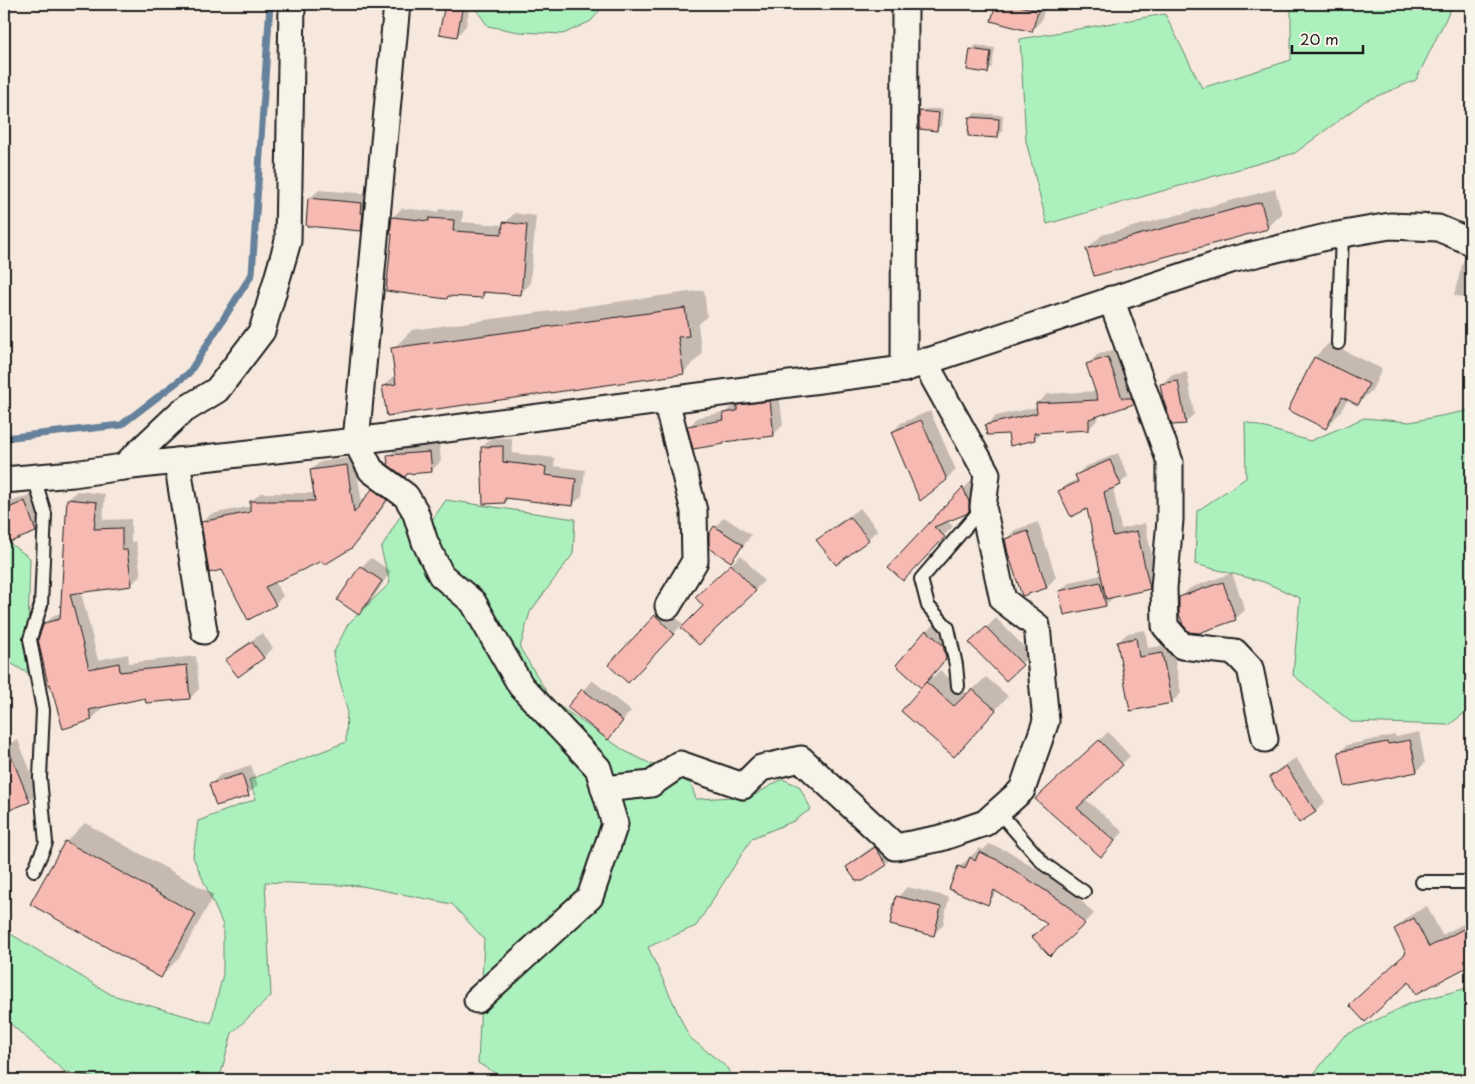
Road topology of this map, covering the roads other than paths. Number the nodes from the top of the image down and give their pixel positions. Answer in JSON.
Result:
{"nodes":[{"id":1,"x":292,"y":4,"type":"edge"},
{"id":2,"x":397,"y":4,"type":"edge"},
{"id":3,"x":904,"y":4,"type":"edge"},
{"id":4,"x":1342,"y":234,"type":"junction"},
{"id":5,"x":1471,"y":242,"type":"edge"},
{"id":6,"x":1111,"y":299,"type":"junction"},
{"id":7,"x":1338,"y":343,"type":"dead end"},
{"id":8,"x":914,"y":365,"type":"junction"},
{"id":9,"x":666,"y":400,"type":"junction"},
{"id":10,"x":356,"y":441,"type":"junction"},
{"id":11,"x":177,"y":461,"type":"junction"},
{"id":12,"x":123,"y":467,"type":"junction"},
{"id":13,"x":34,"y":477,"type":"junction"},
{"id":14,"x":4,"y":480,"type":"edge"},
{"id":15,"x":983,"y":507,"type":"junction"},
{"id":16,"x":668,"y":606,"type":"dead end"},
{"id":17,"x":204,"y":631,"type":"dead end"},
{"id":18,"x":958,"y":686,"type":"dead end"},
{"id":19,"x":1265,"y":739,"type":"dead end"},
{"id":20,"x":604,"y":789,"type":"junction"},
{"id":21,"x":998,"y":811,"type":"junction"},
{"id":22,"x":34,"y":870,"type":"dead end"},
{"id":23,"x":1422,"y":882,"type":"dead end"},
{"id":24,"x":1471,"y":882,"type":"edge"},
{"id":25,"x":1084,"y":892,"type":"dead end"},
{"id":26,"x":477,"y":1000,"type":"dead end"}],
"edges":[{"from":1,"to":12,"type":"street"},
{"from":2,"to":10,"type":"street"},
{"from":3,"to":8,"type":"street"},
{"from":4,"to":5,"type":"street"},
{"from":4,"to":6,"type":"street"},
{"from":4,"to":7,"type":"lane"},
{"from":6,"to":8,"type":"street"},
{"from":6,"to":19,"type":"street"},
{"from":8,"to":9,"type":"street"},
{"from":8,"to":15,"type":"street"},
{"from":9,"to":10,"type":"street"},
{"from":9,"to":16,"type":"street"},
{"from":10,"to":11,"type":"street"},
{"from":10,"to":20,"type":"street"},
{"from":11,"to":12,"type":"street"},
{"from":11,"to":17,"type":"street"},
{"from":12,"to":13,"type":"street"},
{"from":13,"to":14,"type":"street"},
{"from":13,"to":22,"type":"lane"},
{"from":15,"to":18,"type":"lane"},
{"from":15,"to":21,"type":"street"},
{"from":20,"to":21,"type":"street"},
{"from":20,"to":26,"type":"street"},
{"from":21,"to":25,"type":"lane"},
{"from":23,"to":24,"type":"lane"}]}
